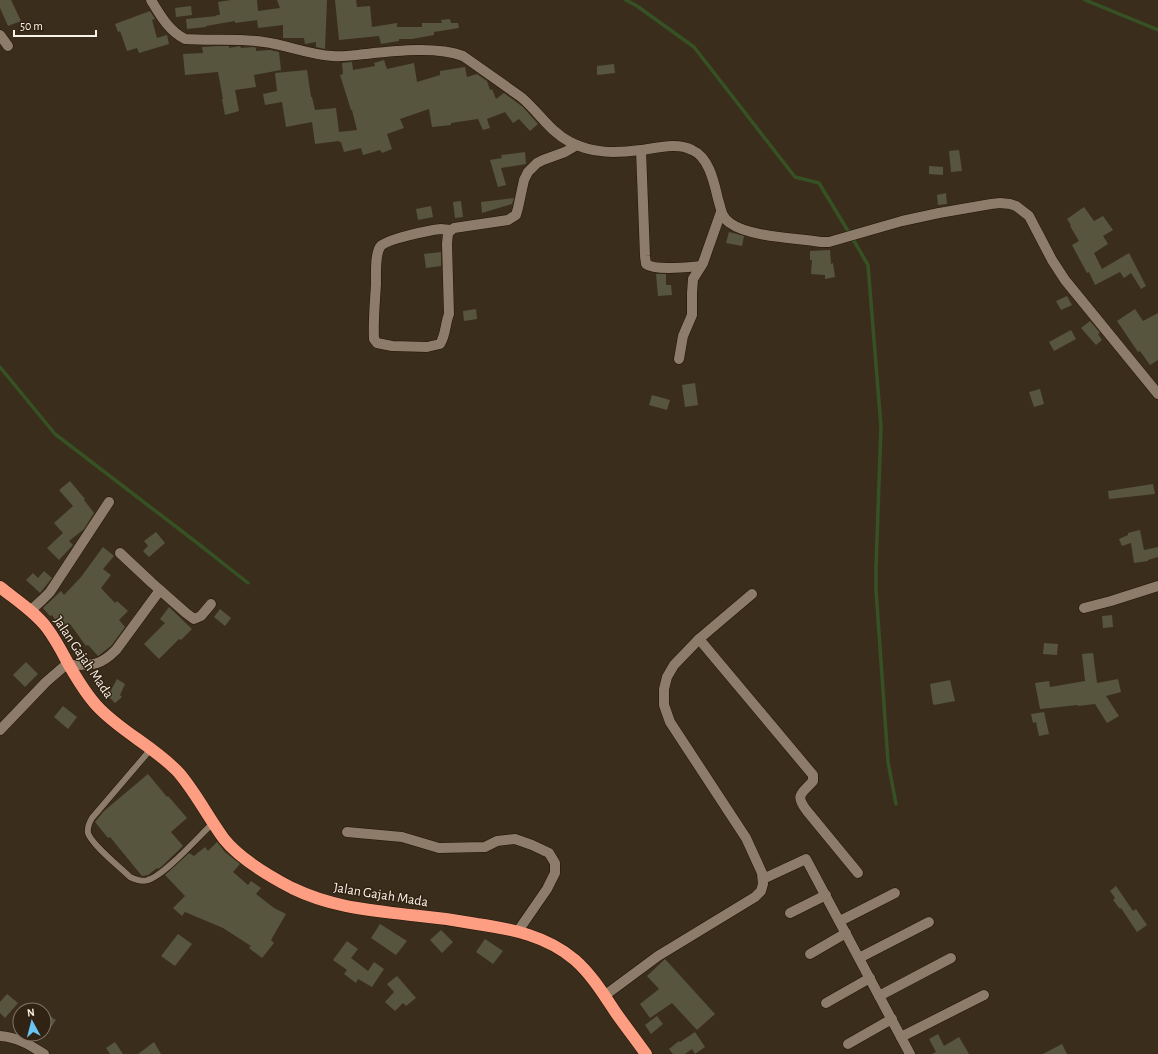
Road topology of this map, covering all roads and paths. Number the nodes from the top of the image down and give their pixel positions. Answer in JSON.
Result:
{"nodes":[{"id":1,"x":151,"y":0,"type":"edge"},
{"id":2,"x":0,"y":35,"type":"edge"},
{"id":3,"x":8,"y":46,"type":"dead end"},
{"id":4,"x":577,"y":145,"type":"junction"},
{"id":5,"x":641,"y":150,"type":"junction"},
{"id":6,"x":721,"y":212,"type":"junction"},
{"id":7,"x":450,"y":230,"type":"junction"},
{"id":8,"x":701,"y":266,"type":"junction"},
{"id":9,"x":679,"y":359,"type":"dead end"},
{"id":10,"x":1158,"y":394,"type":"edge"},
{"id":11,"x":109,"y":502,"type":"dead end"},
{"id":12,"x":120,"y":553,"type":"dead end"},
{"id":13,"x":1158,"y":586,"type":"edge"},
{"id":14,"x":0,"y":587,"type":"edge"},
{"id":15,"x":160,"y":590,"type":"junction"},
{"id":16,"x":752,"y":594,"type":"dead end"},
{"id":17,"x":211,"y":604,"type":"dead end"},
{"id":18,"x":1084,"y":608,"type":"dead end"},
{"id":19,"x":30,"y":611,"type":"junction"},
{"id":20,"x":699,"y":639,"type":"junction"},
{"id":21,"x":68,"y":664,"type":"junction"},
{"id":22,"x":0,"y":730,"type":"edge"},
{"id":23,"x":151,"y":749,"type":"junction"},
{"id":24,"x":214,"y":822,"type":"junction"},
{"id":25,"x":347,"y":832,"type":"dead end"},
{"id":26,"x":858,"y":873,"type":"dead end"},
{"id":27,"x":762,"y":879,"type":"junction"},
{"id":28,"x":895,"y":893,"type":"dead end"},
{"id":29,"x":826,"y":895,"type":"junction"},
{"id":30,"x":790,"y":913,"type":"dead end"},
{"id":31,"x":840,"y":921,"type":"junction"},
{"id":32,"x":929,"y":922,"type":"dead end"},
{"id":33,"x":518,"y":931,"type":"junction"},
{"id":34,"x":846,"y":933,"type":"junction"},
{"id":35,"x":810,"y":954,"type":"dead end"},
{"id":36,"x":859,"y":958,"type":"junction"},
{"id":37,"x":951,"y":958,"type":"dead end"},
{"id":38,"x":870,"y":978,"type":"junction"},
{"id":39,"x":984,"y":995,"type":"dead end"},
{"id":40,"x":604,"y":996,"type":"junction"},
{"id":41,"x":879,"y":996,"type":"junction"},
{"id":42,"x":826,"y":1003,"type":"dead end"},
{"id":43,"x":892,"y":1019,"type":"junction"},
{"id":44,"x":0,"y":1036,"type":"edge"},
{"id":45,"x":901,"y":1037,"type":"junction"},
{"id":46,"x":848,"y":1044,"type":"dead end"},
{"id":47,"x":44,"y":1054,"type":"edge"},
{"id":48,"x":646,"y":1054,"type":"edge"},
{"id":49,"x":910,"y":1054,"type":"edge"}],
"edges":[{"from":1,"to":4,"type":"street"},
{"from":2,"to":3,"type":"street"},
{"from":4,"to":5,"type":"street"},
{"from":4,"to":7,"type":"street"},
{"from":5,"to":6,"type":"street"},
{"from":5,"to":8,"type":"street"},
{"from":6,"to":8,"type":"street"},
{"from":6,"to":10,"type":"street"},
{"from":7,"to":7,"type":"street"},
{"from":8,"to":9,"type":"street"},
{"from":11,"to":19,"type":"street"},
{"from":12,"to":15,"type":"street"},
{"from":13,"to":18,"type":"street"},
{"from":14,"to":19,"type":"highway","name":"Jalan Gajah Mada"},
{"from":15,"to":17,"type":"street"},
{"from":15,"to":21,"type":"street"},
{"from":16,"to":20,"type":"street"},
{"from":19,"to":21,"type":"highway","name":"Jalan Gajah Mada"},
{"from":20,"to":26,"type":"street"},
{"from":20,"to":27,"type":"street"},
{"from":21,"to":22,"type":"street"},
{"from":21,"to":23,"type":"highway","name":"Jalan Gajah Mada"},
{"from":23,"to":24,"type":"highway","name":"Jalan Gajah Mada"},
{"from":23,"to":24,"type":"lane"},
{"from":24,"to":33,"type":"highway","name":"Jalan Gajah Mada"},
{"from":25,"to":33,"type":"street"},
{"from":27,"to":29,"type":"street"},
{"from":27,"to":40,"type":"street"},
{"from":28,"to":31,"type":"street"},
{"from":29,"to":30,"type":"street"},
{"from":29,"to":31,"type":"street"},
{"from":31,"to":34,"type":"street"},
{"from":32,"to":36,"type":"street"},
{"from":33,"to":40,"type":"highway","name":"Jalan Gajah Mada"},
{"from":34,"to":35,"type":"street"},
{"from":34,"to":36,"type":"street"},
{"from":36,"to":38,"type":"street"},
{"from":37,"to":41,"type":"street"},
{"from":38,"to":41,"type":"street"},
{"from":38,"to":42,"type":"street"},
{"from":39,"to":45,"type":"street"},
{"from":40,"to":48,"type":"highway","name":"Jalan Gajah Mada"},
{"from":41,"to":43,"type":"street"},
{"from":43,"to":45,"type":"street"},
{"from":43,"to":46,"type":"street"},
{"from":44,"to":47,"type":"street"},
{"from":45,"to":49,"type":"street"}]}
